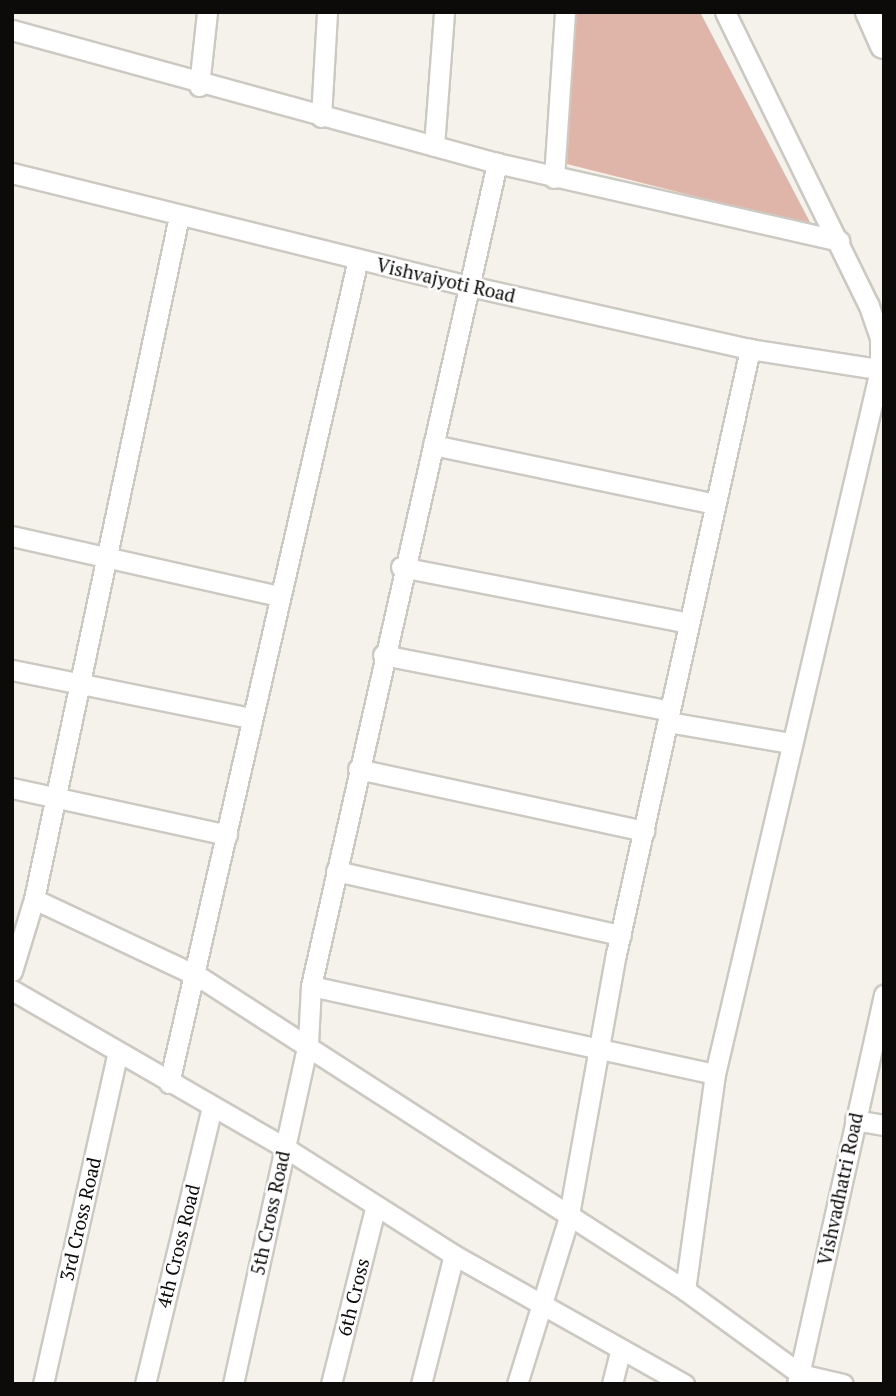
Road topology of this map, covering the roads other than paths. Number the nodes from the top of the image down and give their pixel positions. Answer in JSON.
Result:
{"nodes":[{"id":1,"x":207,"y":12,"type":"edge"},
{"id":2,"x":327,"y":12,"type":"edge"},
{"id":3,"x":444,"y":12,"type":"edge"},
{"id":4,"x":565,"y":12,"type":"edge"},
{"id":5,"x":725,"y":12,"type":"edge"},
{"id":6,"x":869,"y":12,"type":"edge"},
{"id":7,"x":12,"y":30,"type":"edge"},
{"id":8,"x":884,"y":45,"type":"edge"},
{"id":9,"x":199,"y":86,"type":"junction"},
{"id":10,"x":321,"y":117,"type":"junction"},
{"id":11,"x":434,"y":146,"type":"junction"},
{"id":12,"x":497,"y":163,"type":"junction"},
{"id":13,"x":12,"y":173,"type":"edge"},
{"id":14,"x":554,"y":177,"type":"junction"},
{"id":15,"x":179,"y":216,"type":"junction"},
{"id":16,"x":839,"y":241,"type":"junction"},
{"id":17,"x":358,"y":259,"type":"junction"},
{"id":18,"x":470,"y":286,"type":"junction"},
{"id":19,"x":750,"y":349,"type":"junction"},
{"id":20,"x":882,"y":370,"type":"edge"},
{"id":21,"x":433,"y":445,"type":"junction"},
{"id":22,"x":715,"y":504,"type":"junction"},
{"id":23,"x":12,"y":536,"type":"edge"},
{"id":24,"x":104,"y":557,"type":"junction"},
{"id":25,"x":401,"y":567,"type":"junction"},
{"id":26,"x":278,"y":596,"type":"junction"},
{"id":27,"x":689,"y":624,"type":"junction"},
{"id":28,"x":383,"y":655,"type":"junction"},
{"id":29,"x":12,"y":670,"type":"edge"},
{"id":30,"x":77,"y":684,"type":"junction"},
{"id":31,"x":669,"y":716,"type":"junction"},
{"id":32,"x":250,"y":718,"type":"junction"},
{"id":33,"x":790,"y":743,"type":"junction"},
{"id":34,"x":358,"y":769,"type":"junction"},
{"id":35,"x":12,"y":788,"type":"edge"},
{"id":36,"x":55,"y":795,"type":"junction"},
{"id":37,"x":643,"y":831,"type":"junction"},
{"id":38,"x":226,"y":835,"type":"junction"},
{"id":39,"x":336,"y":871,"type":"junction"},
{"id":40,"x":34,"y":899,"type":"junction"},
{"id":41,"x":621,"y":935,"type":"junction"},
{"id":42,"x":12,"y":971,"type":"edge"},
{"id":43,"x":198,"y":976,"type":"junction"},
{"id":44,"x":311,"y":986,"type":"junction"},
{"id":45,"x":12,"y":990,"type":"edge"},
{"id":46,"x":883,"y":1000,"type":"edge"},
{"id":47,"x":308,"y":1043,"type":"junction"},
{"id":48,"x":598,"y":1050,"type":"junction"},
{"id":49,"x":117,"y":1055,"type":"junction"},
{"id":50,"x":715,"y":1074,"type":"junction"},
{"id":51,"x":169,"y":1083,"type":"junction"},
{"id":52,"x":212,"y":1108,"type":"junction"},
{"id":53,"x":855,"y":1119,"type":"junction"},
{"id":54,"x":884,"y":1125,"type":"edge"},
{"id":55,"x":284,"y":1146,"type":"junction"},
{"id":56,"x":375,"y":1209,"type":"junction"},
{"id":57,"x":568,"y":1220,"type":"junction"},
{"id":58,"x":454,"y":1255,"type":"junction"},
{"id":59,"x":685,"y":1290,"type":"junction"},
{"id":60,"x":538,"y":1301,"type":"junction"},
{"id":61,"x":621,"y":1349,"type":"junction"},
{"id":62,"x":799,"y":1379,"type":"edge"},
{"id":63,"x":43,"y":1384,"type":"edge"},
{"id":64,"x":145,"y":1384,"type":"edge"},
{"id":65,"x":233,"y":1384,"type":"edge"},
{"id":66,"x":331,"y":1384,"type":"edge"},
{"id":67,"x":421,"y":1384,"type":"edge"},
{"id":68,"x":517,"y":1384,"type":"edge"},
{"id":69,"x":612,"y":1384,"type":"edge"},
{"id":70,"x":684,"y":1384,"type":"edge"},
{"id":71,"x":843,"y":1384,"type":"edge"}],
"edges":[{"from":1,"to":9,"type":"street"},
{"from":2,"to":10,"type":"street"},
{"from":3,"to":11,"type":"street"},
{"from":4,"to":14,"type":"street"},
{"from":5,"to":16,"type":"street"},
{"from":6,"to":8,"type":"street"},
{"from":7,"to":9,"type":"street"},
{"from":9,"to":10,"type":"street"},
{"from":10,"to":11,"type":"street"},
{"from":11,"to":12,"type":"street"},
{"from":12,"to":14,"type":"street"},
{"from":12,"to":18,"type":"street","name":"5th Cross Road"},
{"from":13,"to":15,"type":"street","name":"Vishvajyoti Road"},
{"from":14,"to":16,"type":"street"},
{"from":15,"to":17,"type":"street","name":"Vishvajyoti Road"},
{"from":15,"to":24,"type":"street"},
{"from":16,"to":20,"type":"street"},
{"from":17,"to":18,"type":"street","name":"Vishvajyoti Road"},
{"from":17,"to":26,"type":"street"},
{"from":18,"to":19,"type":"street","name":"Vishvajyoti Road"},
{"from":18,"to":21,"type":"street","name":"5th Cross Road"},
{"from":19,"to":20,"type":"street","name":"Vishvajyoti Road"},
{"from":19,"to":22,"type":"street"},
{"from":20,"to":33,"type":"street"},
{"from":21,"to":22,"type":"street"},
{"from":21,"to":25,"type":"street","name":"5th Cross Road"},
{"from":22,"to":27,"type":"street"},
{"from":23,"to":24,"type":"street"},
{"from":24,"to":26,"type":"street"},
{"from":24,"to":30,"type":"street"},
{"from":25,"to":27,"type":"street"},
{"from":25,"to":28,"type":"street","name":"5th Cross Road"},
{"from":26,"to":32,"type":"street"},
{"from":27,"to":31,"type":"street"},
{"from":28,"to":31,"type":"street"},
{"from":28,"to":34,"type":"street","name":"5th Cross Road"},
{"from":29,"to":30,"type":"street"},
{"from":30,"to":32,"type":"street"},
{"from":30,"to":36,"type":"street"},
{"from":31,"to":33,"type":"street"},
{"from":31,"to":37,"type":"street"},
{"from":32,"to":38,"type":"street"},
{"from":33,"to":50,"type":"street"},
{"from":34,"to":37,"type":"street"},
{"from":34,"to":39,"type":"street","name":"5th Cross Road"},
{"from":35,"to":36,"type":"street"},
{"from":36,"to":38,"type":"street"},
{"from":36,"to":40,"type":"street"},
{"from":37,"to":41,"type":"street"},
{"from":38,"to":43,"type":"street"},
{"from":39,"to":41,"type":"street"},
{"from":39,"to":44,"type":"street","name":"5th Cross Road"},
{"from":40,"to":42,"type":"street"},
{"from":40,"to":43,"type":"street"},
{"from":41,"to":48,"type":"street"},
{"from":43,"to":47,"type":"street"},
{"from":43,"to":51,"type":"street"},
{"from":44,"to":47,"type":"street","name":"5th Cross Road"},
{"from":44,"to":48,"type":"street"},
{"from":45,"to":49,"type":"street"},
{"from":46,"to":53,"type":"street","name":"Vishvadhatri Road"},
{"from":47,"to":55,"type":"street","name":"5th Cross Road"},
{"from":47,"to":57,"type":"street"},
{"from":48,"to":50,"type":"street"},
{"from":48,"to":57,"type":"street"},
{"from":49,"to":51,"type":"street"},
{"from":49,"to":63,"type":"street","name":"3rd Cross Road"},
{"from":50,"to":59,"type":"street"},
{"from":51,"to":52,"type":"street"},
{"from":52,"to":55,"type":"street"},
{"from":52,"to":64,"type":"street","name":"4th Cross Road"},
{"from":53,"to":54,"type":"street"},
{"from":53,"to":62,"type":"street","name":"Vishvadhatri Road"},
{"from":55,"to":56,"type":"street"},
{"from":55,"to":65,"type":"street","name":"5th Cross Road"},
{"from":56,"to":58,"type":"street"},
{"from":56,"to":66,"type":"street","name":"6th Cross"},
{"from":57,"to":59,"type":"street"},
{"from":57,"to":60,"type":"street"},
{"from":58,"to":60,"type":"street"},
{"from":58,"to":67,"type":"street"},
{"from":59,"to":62,"type":"street"},
{"from":60,"to":61,"type":"street"},
{"from":60,"to":68,"type":"street"},
{"from":61,"to":69,"type":"street"},
{"from":61,"to":70,"type":"street"},
{"from":62,"to":71,"type":"street"}]}
